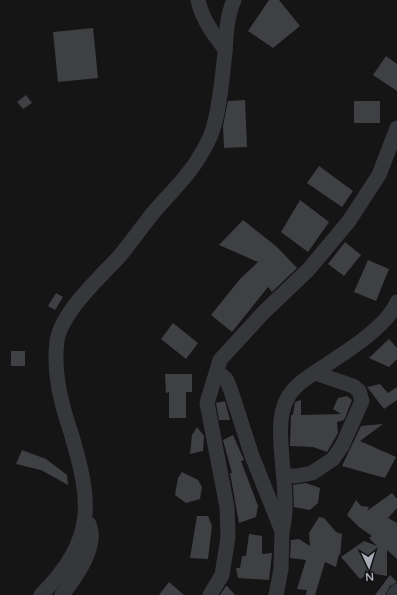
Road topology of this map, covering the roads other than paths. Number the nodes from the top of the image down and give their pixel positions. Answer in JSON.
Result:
{"nodes":[{"id":1,"x":198,"y":0,"type":"edge"},
{"id":2,"x":234,"y":0,"type":"edge"},
{"id":3,"x":225,"y":49,"type":"junction"},
{"id":4,"x":397,"y":128,"type":"edge"},
{"id":5,"x":397,"y":302,"type":"edge"},
{"id":6,"x":216,"y":371,"type":"junction"},
{"id":7,"x":315,"y":372,"type":"junction"},
{"id":8,"x":284,"y":476,"type":"junction"},
{"id":9,"x":86,"y":518,"type":"junction"},
{"id":10,"x":282,"y":531,"type":"junction"},
{"id":11,"x":79,"y":573,"type":"junction"},
{"id":12,"x":397,"y":591,"type":"edge"},
{"id":13,"x":48,"y":593,"type":"edge"},
{"id":14,"x":62,"y":595,"type":"edge"},
{"id":15,"x":76,"y":595,"type":"edge"},
{"id":16,"x":210,"y":595,"type":"edge"},
{"id":17,"x":276,"y":595,"type":"edge"},
{"id":18,"x":394,"y":595,"type":"edge"}],
"edges":[{"from":1,"to":3,"type":"street"},
{"from":2,"to":3,"type":"street"},
{"from":3,"to":9,"type":"street"},
{"from":4,"to":6,"type":"street"},
{"from":5,"to":7,"type":"street"},
{"from":6,"to":10,"type":"street"},
{"from":6,"to":16,"type":"street"},
{"from":7,"to":8,"type":"street"},
{"from":7,"to":8,"type":"street"},
{"from":8,"to":10,"type":"street"},
{"from":9,"to":11,"type":"street"},
{"from":9,"to":13,"type":"street"},
{"from":10,"to":17,"type":"street"},
{"from":11,"to":14,"type":"street"},
{"from":11,"to":15,"type":"street"},
{"from":12,"to":18,"type":"street"}]}
